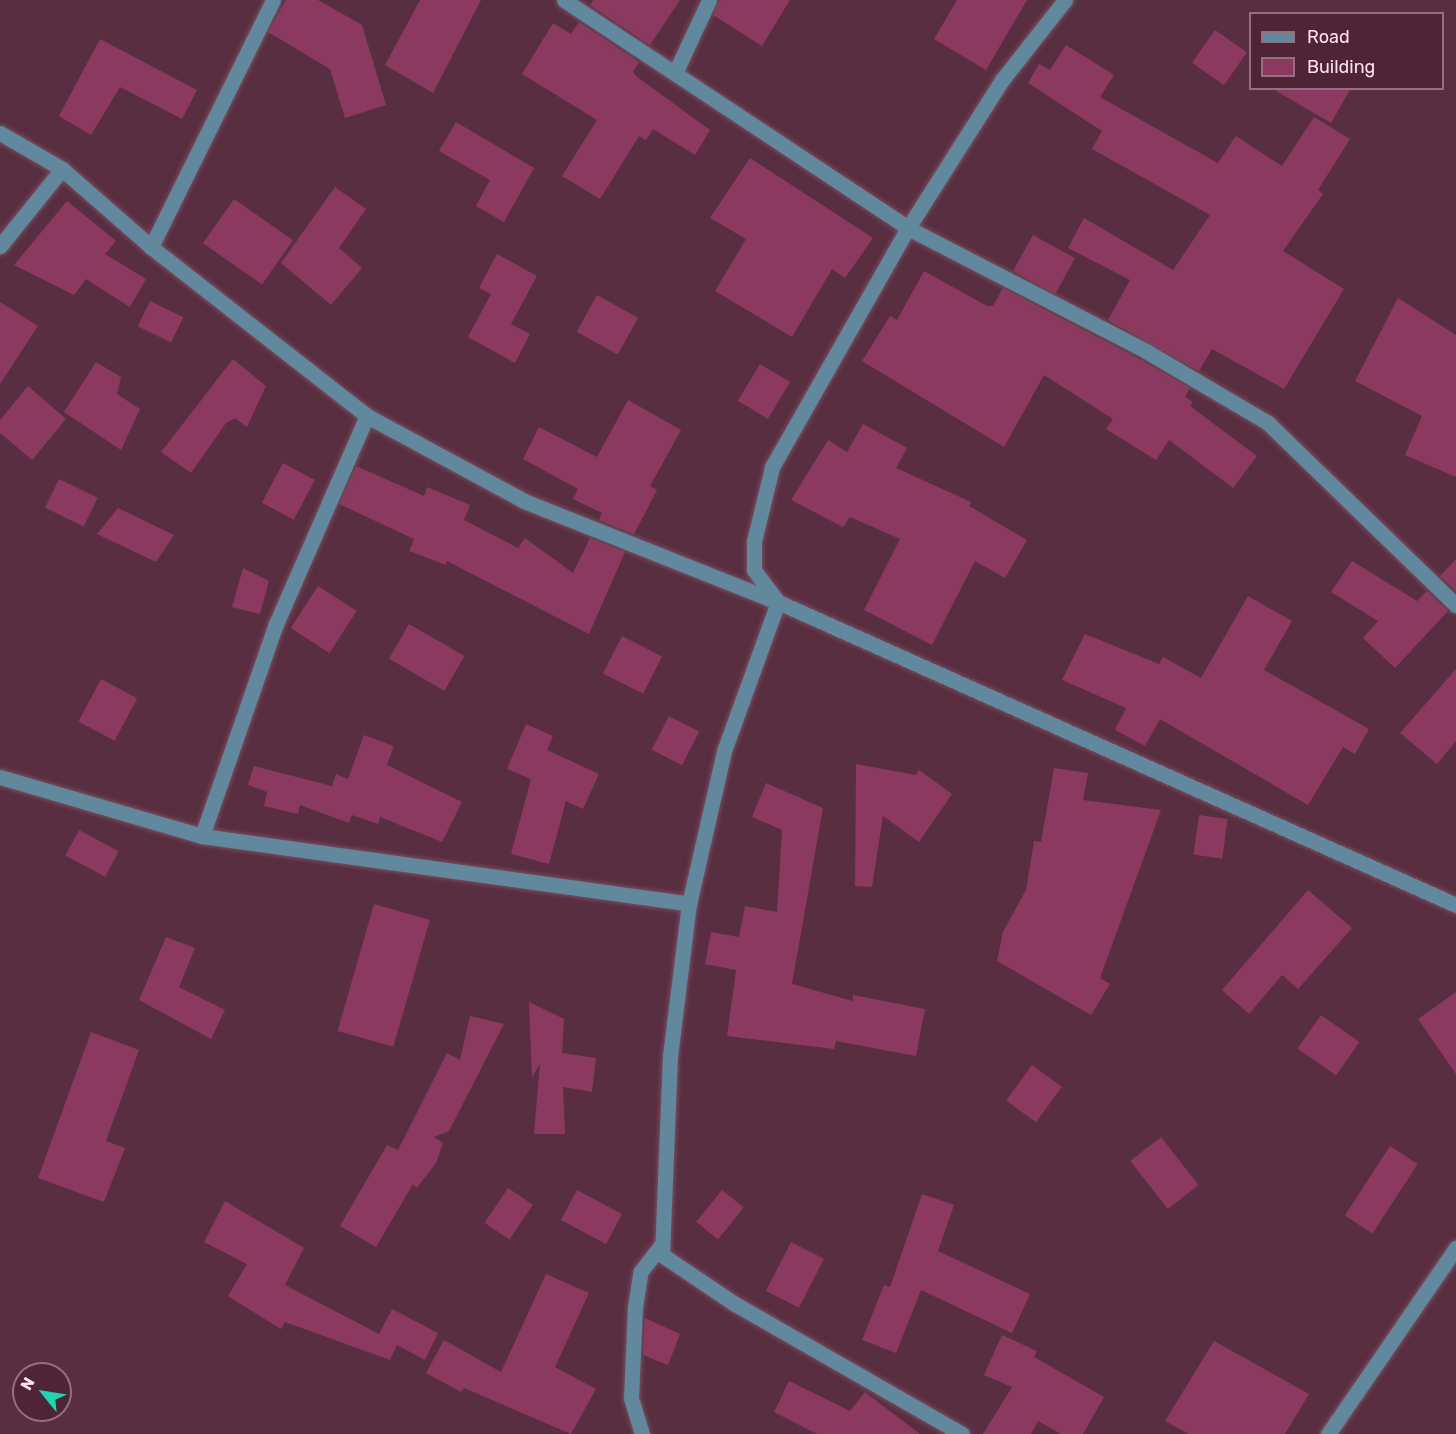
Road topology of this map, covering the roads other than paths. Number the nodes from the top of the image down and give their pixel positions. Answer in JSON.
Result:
{"nodes":[{"id":1,"x":273,"y":0,"type":"edge"},
{"id":2,"x":564,"y":0,"type":"edge"},
{"id":3,"x":709,"y":0,"type":"edge"},
{"id":4,"x":1065,"y":0,"type":"edge"},
{"id":5,"x":675,"y":73,"type":"junction"},
{"id":6,"x":0,"y":133,"type":"edge"},
{"id":7,"x":62,"y":169,"type":"junction"},
{"id":8,"x":908,"y":228,"type":"junction"},
{"id":9,"x":0,"y":246,"type":"edge"},
{"id":10,"x":152,"y":247,"type":"junction"},
{"id":11,"x":367,"y":416,"type":"junction"},
{"id":12,"x":778,"y":602,"type":"junction"},
{"id":13,"x":1456,"y":605,"type":"edge"},
{"id":14,"x":0,"y":777,"type":"edge"},
{"id":15,"x":202,"y":836,"type":"junction"},
{"id":16,"x":689,"y":904,"type":"junction"},
{"id":17,"x":1456,"y":905,"type":"edge"},
{"id":18,"x":662,"y":1244,"type":"junction"},
{"id":19,"x":1456,"y":1248,"type":"edge"},
{"id":20,"x":642,"y":1434,"type":"edge"},
{"id":21,"x":962,"y":1434,"type":"edge"},
{"id":22,"x":1328,"y":1434,"type":"edge"}],
"edges":[{"from":1,"to":10,"type":"street"},
{"from":2,"to":5,"type":"street"},
{"from":3,"to":5,"type":"street"},
{"from":4,"to":8,"type":"street"},
{"from":5,"to":8,"type":"street"},
{"from":6,"to":7,"type":"street"},
{"from":7,"to":9,"type":"street"},
{"from":7,"to":10,"type":"street"},
{"from":8,"to":12,"type":"street"},
{"from":8,"to":13,"type":"street"},
{"from":10,"to":11,"type":"street"},
{"from":11,"to":12,"type":"street"},
{"from":11,"to":15,"type":"street"},
{"from":12,"to":16,"type":"street"},
{"from":12,"to":17,"type":"street"},
{"from":14,"to":15,"type":"street"},
{"from":15,"to":16,"type":"street"},
{"from":16,"to":18,"type":"street"},
{"from":18,"to":20,"type":"street"},
{"from":18,"to":21,"type":"street"},
{"from":19,"to":22,"type":"street"}]}
